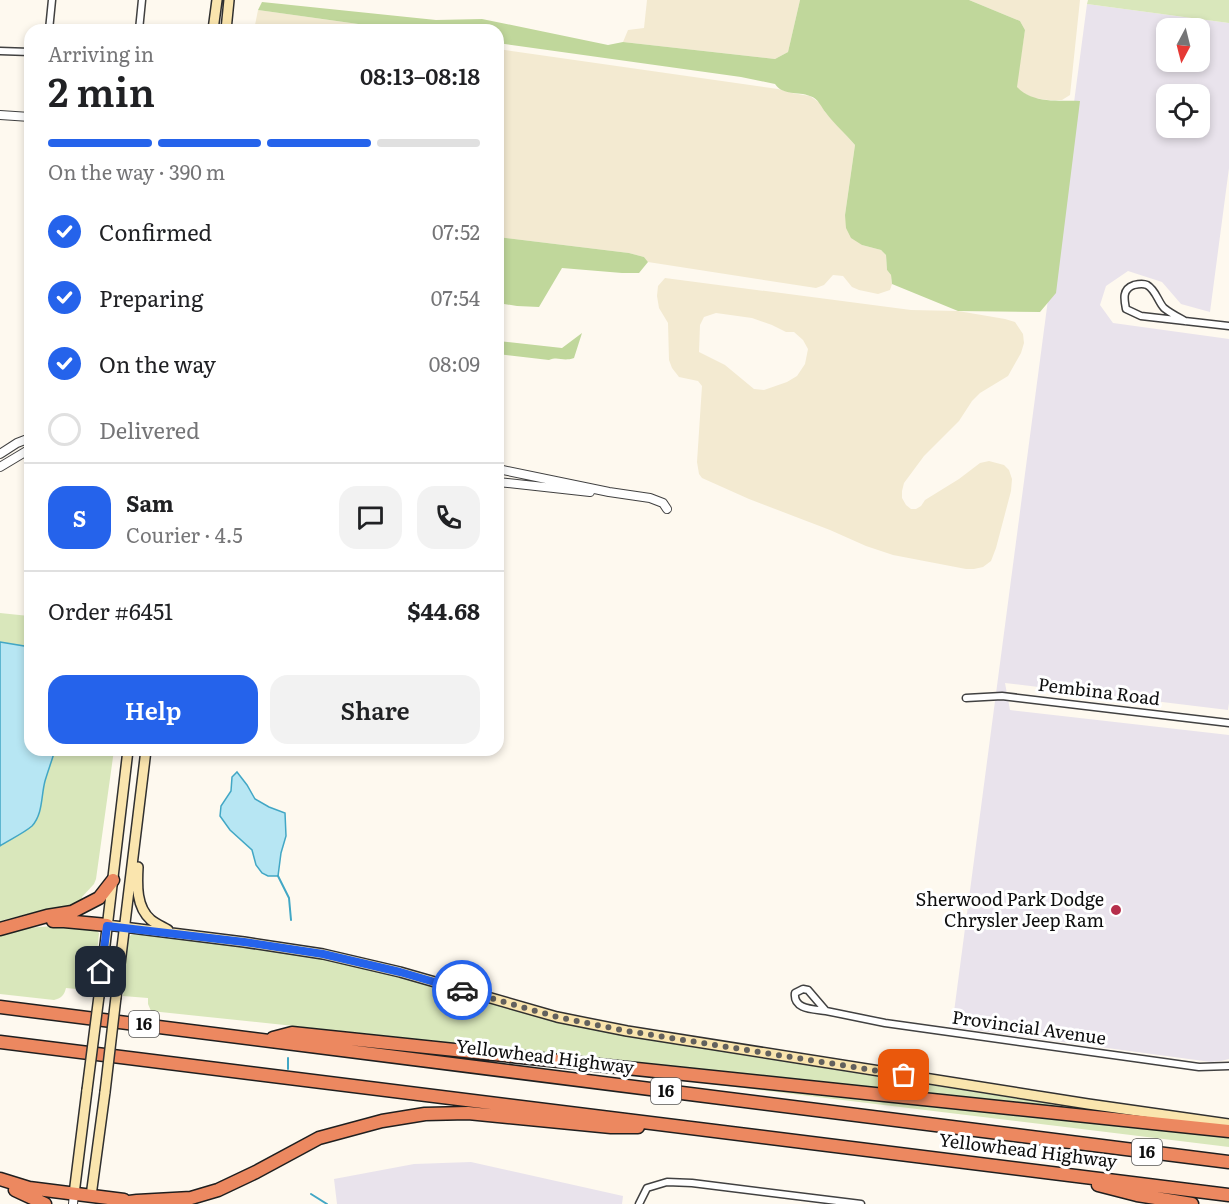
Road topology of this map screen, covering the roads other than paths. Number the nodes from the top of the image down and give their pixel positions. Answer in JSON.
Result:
{"nodes":[{"id":1,"x":52,"y":0,"type":"edge"},
{"id":2,"x":142,"y":0,"type":"edge"},
{"id":3,"x":217,"y":0,"type":"edge"},
{"id":4,"x":230,"y":0,"type":"edge"},
{"id":5,"x":50,"y":24,"type":"edge"},
{"id":6,"x":140,"y":24,"type":"edge"},
{"id":7,"x":214,"y":24,"type":"edge"},
{"id":8,"x":227,"y":24,"type":"edge"},
{"id":9,"x":0,"y":51,"type":"edge"},
{"id":10,"x":24,"y":52,"type":"edge"},
{"id":11,"x":0,"y":115,"type":"edge"},
{"id":12,"x":24,"y":117,"type":"edge"},
{"id":13,"x":1185,"y":321,"type":"junction"},
{"id":14,"x":1229,"y":326,"type":"edge"},
{"id":15,"x":24,"y":440,"type":"edge"},
{"id":16,"x":24,"y":453,"type":"edge"},
{"id":17,"x":0,"y":454,"type":"edge"},
{"id":18,"x":0,"y":467,"type":"edge"},
{"id":19,"x":504,"y":470,"type":"edge"},
{"id":20,"x":504,"y":483,"type":"edge"},
{"id":21,"x":609,"y":492,"type":"junction"},
{"id":22,"x":667,"y":509,"type":"dead end"},
{"id":23,"x":966,"y":698,"type":"dead end"},
{"id":24,"x":1229,"y":723,"type":"edge"},
{"id":25,"x":127,"y":756,"type":"edge"},
{"id":26,"x":145,"y":756,"type":"edge"},
{"id":27,"x":137,"y":829,"type":"junction"},
{"id":28,"x":113,"y":880,"type":"junction"},
{"id":29,"x":25,"y":922,"type":"junction"},
{"id":30,"x":107,"y":926,"type":"junction"},
{"id":31,"x":125,"y":927,"type":"junction"},
{"id":32,"x":0,"y":929,"type":"edge"},
{"id":33,"x":173,"y":933,"type":"junction"},
{"id":34,"x":0,"y":1006,"type":"edge"},
{"id":35,"x":826,"y":1011,"type":"junction"},
{"id":36,"x":268,"y":1040,"type":"junction"},
{"id":37,"x":0,"y":1042,"type":"edge"},
{"id":38,"x":1229,"y":1066,"type":"edge"},
{"id":39,"x":1229,"y":1124,"type":"edge"},
{"id":40,"x":699,"y":1128,"type":"junction"},
{"id":41,"x":1229,"y":1131,"type":"edge"},
{"id":42,"x":1229,"y":1162,"type":"edge"},
{"id":43,"x":1054,"y":1173,"type":"junction"},
{"id":44,"x":0,"y":1179,"type":"edge"},
{"id":45,"x":0,"y":1184,"type":"edge"},
{"id":46,"x":1229,"y":1195,"type":"edge"},
{"id":47,"x":73,"y":1199,"type":"edge"},
{"id":48,"x":90,"y":1200,"type":"edge"},
{"id":49,"x":137,"y":1201,"type":"junction"},
{"id":50,"x":45,"y":1204,"type":"edge"},
{"id":51,"x":113,"y":1204,"type":"edge"},
{"id":52,"x":639,"y":1204,"type":"edge"},
{"id":53,"x":861,"y":1204,"type":"edge"},
{"id":54,"x":1192,"y":1204,"type":"edge"}],
"edges":[{"from":1,"to":5,"type":"street"},
{"from":2,"to":6,"type":"street"},
{"from":3,"to":7,"type":"main road"},
{"from":4,"to":8,"type":"main road"},
{"from":9,"to":10,"type":"street"},
{"from":11,"to":12,"type":"street"},
{"from":13,"to":13,"type":"street"},
{"from":13,"to":14,"type":"street"},
{"from":15,"to":17,"type":"street"},
{"from":16,"to":18,"type":"street"},
{"from":19,"to":21,"type":"street"},
{"from":20,"to":21,"type":"street"},
{"from":21,"to":22,"type":"street"},
{"from":23,"to":24,"type":"street","name":"Pembina Road"},
{"from":25,"to":28,"type":"main road"},
{"from":26,"to":27,"type":"main road"},
{"from":27,"to":31,"type":"main road"},
{"from":27,"to":33,"type":"main road"},
{"from":28,"to":29,"type":"highway"},
{"from":28,"to":30,"type":"main road"},
{"from":29,"to":30,"type":"highway"},
{"from":29,"to":32,"type":"highway"},
{"from":30,"to":31,"type":"main road"},
{"from":30,"to":47,"type":"main road","bridge":true},
{"from":31,"to":33,"type":"main road"},
{"from":31,"to":48,"type":"main road","bridge":true},
{"from":33,"to":39,"type":"main road"},
{"from":34,"to":36,"type":"highway","name":"Yellowhead Highway","number":"16"},
{"from":35,"to":35,"type":"street","name":"Provincial Avenue"},
{"from":35,"to":38,"type":"street","name":"Provincial Avenue"},
{"from":36,"to":41,"type":"highway"},
{"from":36,"to":42,"type":"highway","name":"Yellowhead Highway","number":"16"},
{"from":37,"to":40,"type":"highway","name":"Yellowhead Highway","number":"16"},
{"from":40,"to":43,"type":"highway","name":"Yellowhead Highway","number":"16"},
{"from":40,"to":49,"type":"highway"},
{"from":43,"to":46,"type":"highway","name":"Yellowhead Highway","number":"16"},
{"from":43,"to":54,"type":"highway"},
{"from":44,"to":47,"type":"highway"},
{"from":45,"to":50,"type":"highway"},
{"from":47,"to":48,"type":"highway"},
{"from":48,"to":49,"type":"highway"},
{"from":49,"to":51,"type":"highway"},
{"from":52,"to":53,"type":"street"}]}
